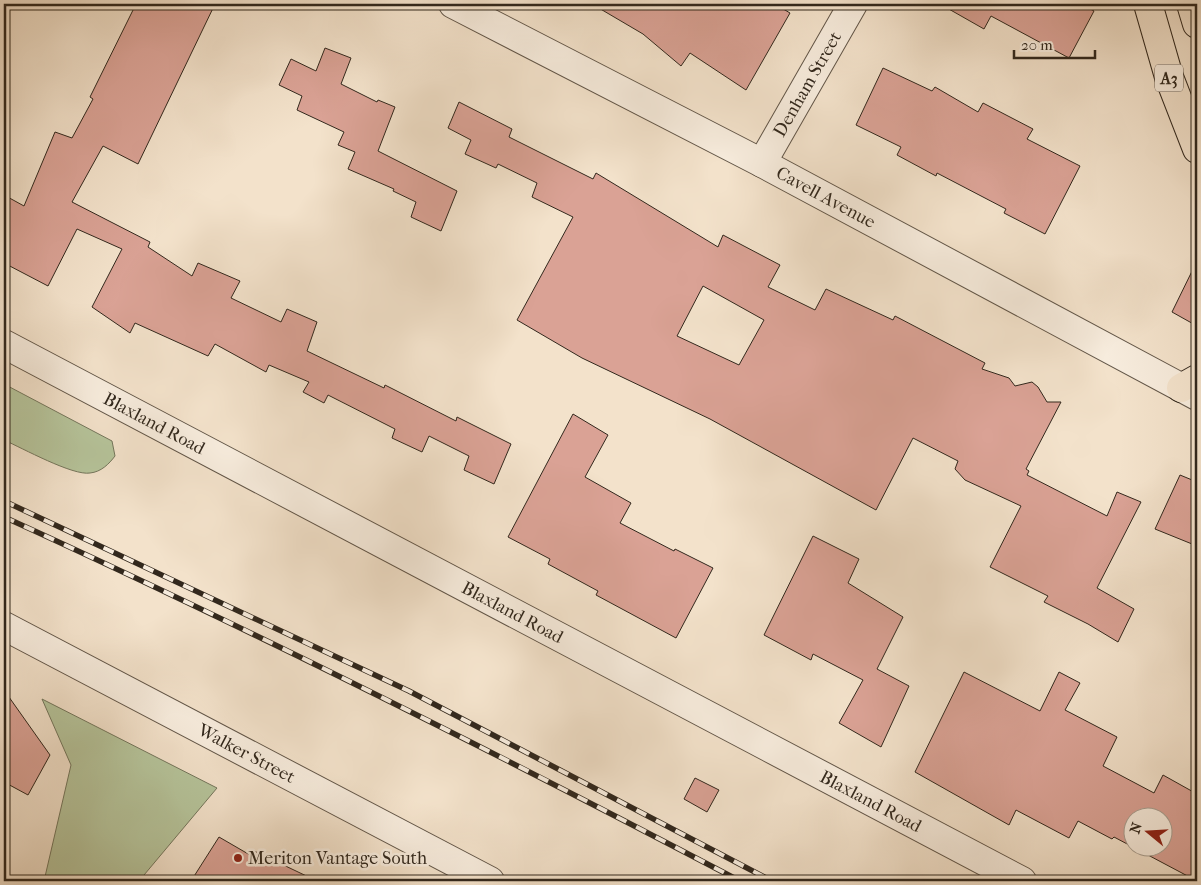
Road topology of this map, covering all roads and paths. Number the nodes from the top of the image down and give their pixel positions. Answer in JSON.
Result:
{"nodes":[{"id":1,"x":453,"y":4,"type":"edge"},
{"id":2,"x":853,"y":4,"type":"edge"},
{"id":3,"x":1148,"y":4,"type":"edge"},
{"id":4,"x":1191,"y":4,"type":"edge"},
{"id":5,"x":1197,"y":24,"type":"edge"},
{"id":6,"x":1197,"y":149,"type":"edge"},
{"id":7,"x":762,"y":163,"type":"junction"},
{"id":8,"x":4,"y":344,"type":"edge"},
{"id":9,"x":1192,"y":388,"type":"edge"},
{"id":10,"x":4,"y":626,"type":"edge"},
{"id":11,"x":490,"y":881,"type":"edge"},
{"id":12,"x":1022,"y":881,"type":"edge"}],
"edges":[{"from":1,"to":7,"type":"street","name":"Cavell Avenue"},
{"from":2,"to":7,"type":"street","name":"Denham Street"},
{"from":3,"to":6,"type":"highway","number":"A3"},
{"from":4,"to":5,"type":"highway"},
{"from":7,"to":9,"type":"street","name":"Cavell Avenue"},
{"from":8,"to":12,"type":"street","name":"Blaxland Road"},
{"from":10,"to":11,"type":"street","name":"Walker Street"}]}
